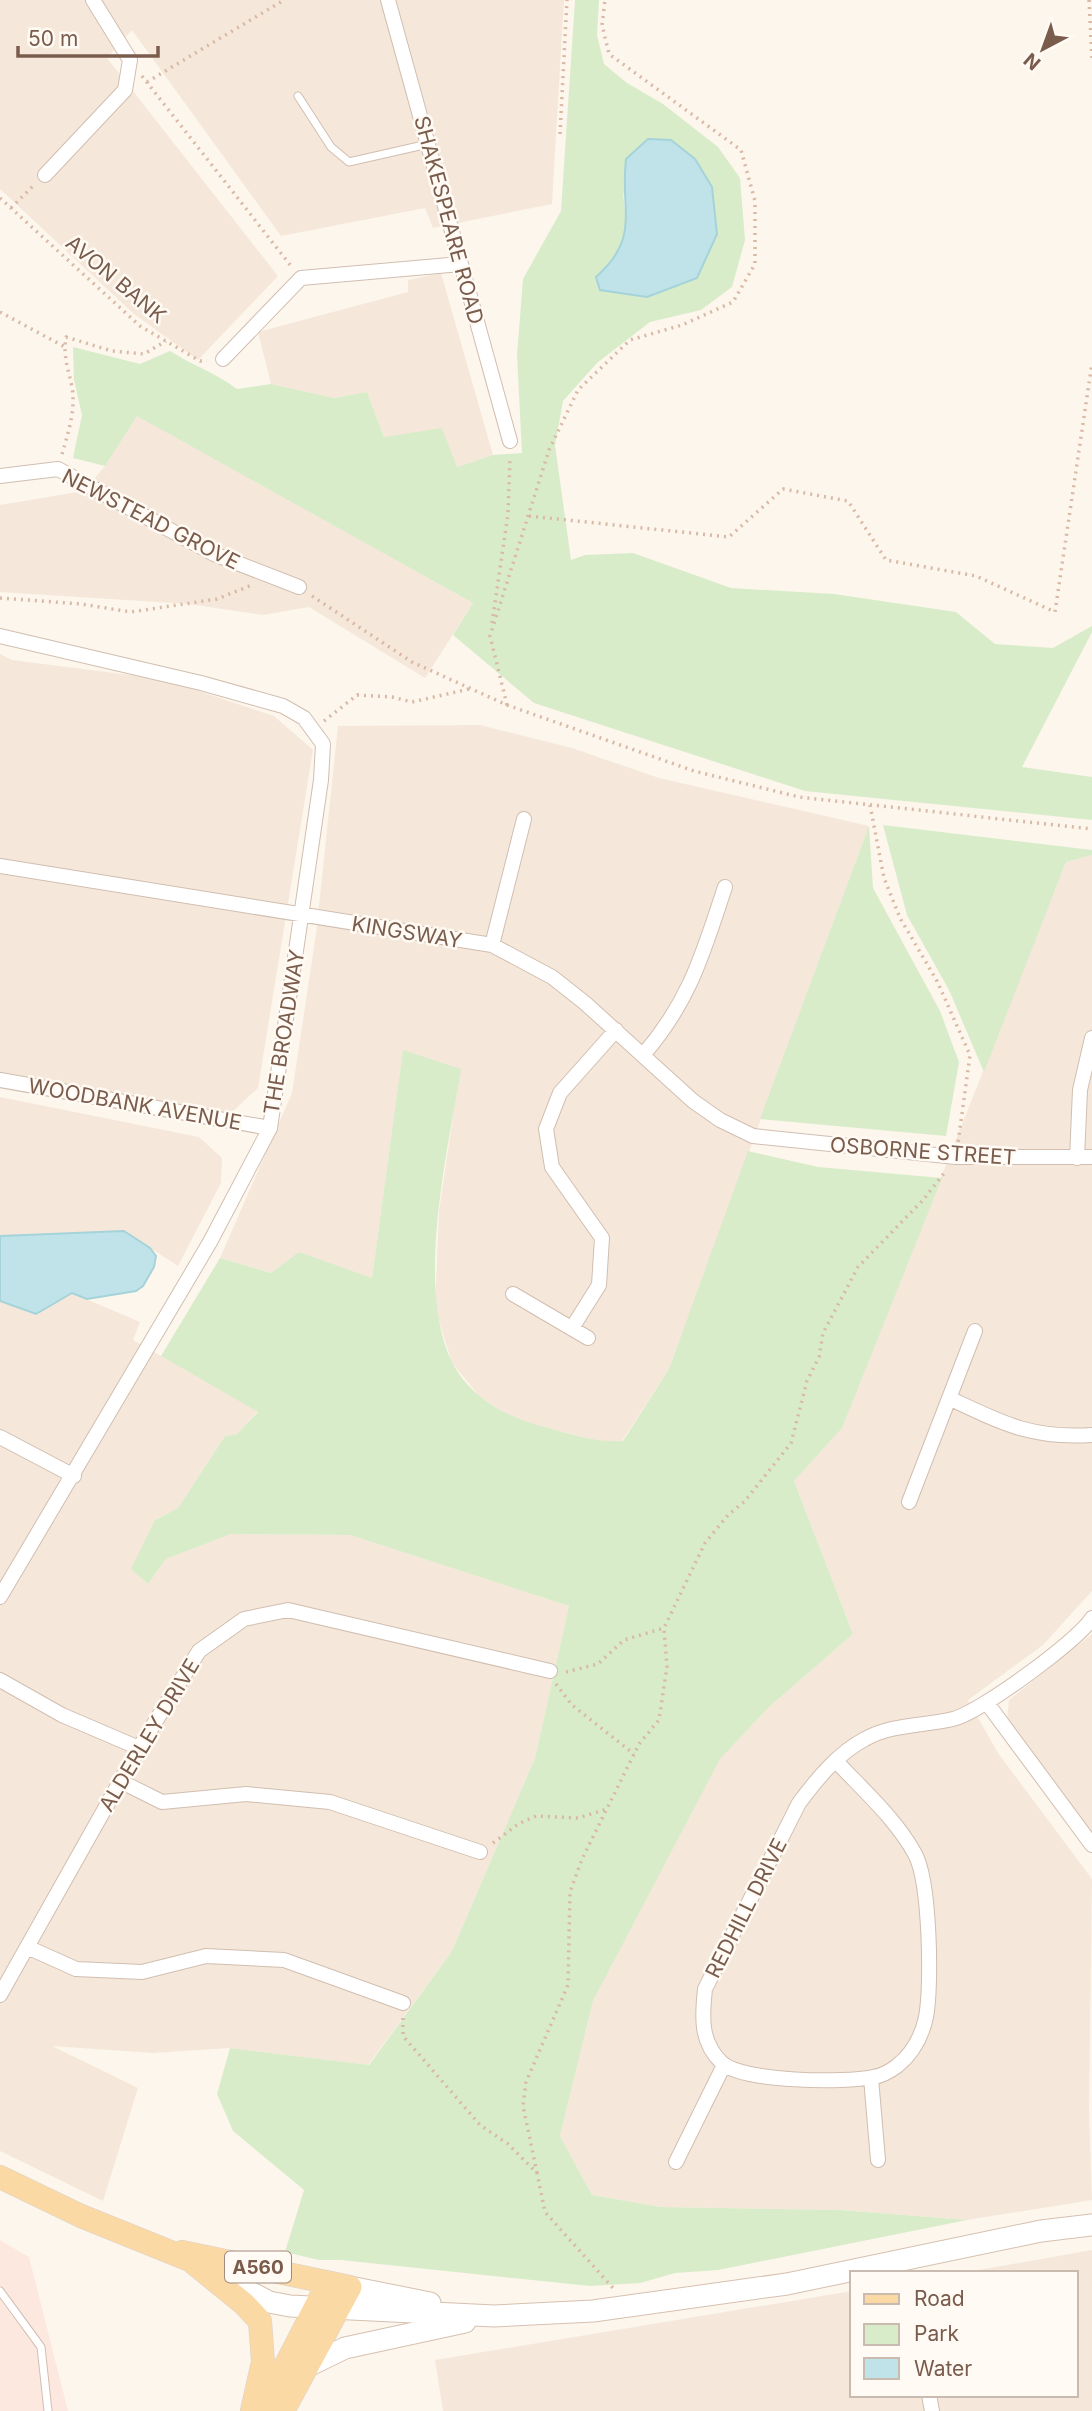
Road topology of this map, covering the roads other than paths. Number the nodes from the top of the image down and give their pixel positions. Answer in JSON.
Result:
{"nodes":[{"id":1,"x":93,"y":0,"type":"edge"},
{"id":2,"x":388,"y":0,"type":"edge"},
{"id":3,"x":401,"y":0,"type":"edge"},
{"id":4,"x":298,"y":96,"type":"dead end"},
{"id":5,"x":428,"y":144,"type":"junction"},
{"id":6,"x":45,"y":175,"type":"road end"},
{"id":7,"x":461,"y":264,"type":"junction"},
{"id":8,"x":223,"y":359,"type":"road end"},
{"id":9,"x":510,"y":441,"type":"road end"},
{"id":10,"x":0,"y":476,"type":"edge"},
{"id":11,"x":299,"y":587,"type":"road end"},
{"id":12,"x":0,"y":636,"type":"edge"},
{"id":13,"x":524,"y":819,"type":"dead end"},
{"id":14,"x":0,"y":866,"type":"edge"},
{"id":15,"x":725,"y":887,"type":"dead end"},
{"id":16,"x":302,"y":915,"type":"junction"},
{"id":17,"x":492,"y":945,"type":"junction"},
{"id":18,"x":616,"y":1030,"type":"junction"},
{"id":19,"x":1092,"y":1038,"type":"edge"},
{"id":20,"x":643,"y":1055,"type":"junction"},
{"id":21,"x":0,"y":1080,"type":"edge"},
{"id":22,"x":270,"y":1128,"type":"junction"},
{"id":23,"x":753,"y":1136,"type":"joint"},
{"id":24,"x":1085,"y":1157,"type":"edge"},
{"id":25,"x":513,"y":1294,"type":"dead end"},
{"id":26,"x":572,"y":1328,"type":"junction"},
{"id":27,"x":975,"y":1331,"type":"dead end"},
{"id":28,"x":588,"y":1338,"type":"dead end"},
{"id":29,"x":949,"y":1398,"type":"junction"},
{"id":30,"x":1092,"y":1435,"type":"edge"},
{"id":31,"x":0,"y":1437,"type":"edge"},
{"id":32,"x":74,"y":1476,"type":"junction"},
{"id":33,"x":909,"y":1503,"type":"dead end"},
{"id":34,"x":0,"y":1597,"type":"edge"},
{"id":35,"x":1092,"y":1618,"type":"edge"},
{"id":36,"x":550,"y":1671,"type":"dead end"},
{"id":37,"x":0,"y":1681,"type":"edge"},
{"id":38,"x":987,"y":1703,"type":"junction"},
{"id":39,"x":139,"y":1748,"type":"junction"},
{"id":40,"x":836,"y":1761,"type":"junction"},
{"id":41,"x":120,"y":1781,"type":"junction"},
{"id":42,"x":1092,"y":1845,"type":"edge"},
{"id":43,"x":480,"y":1852,"type":"road end"},
{"id":44,"x":27,"y":1947,"type":"junction"},
{"id":45,"x":0,"y":1995,"type":"edge"},
{"id":46,"x":403,"y":2003,"type":"road end"},
{"id":47,"x":724,"y":2065,"type":"junction"},
{"id":48,"x":871,"y":2078,"type":"junction"},
{"id":49,"x":878,"y":2160,"type":"dead end"},
{"id":50,"x":676,"y":2162,"type":"dead end"},
{"id":51,"x":0,"y":2177,"type":"edge"},
{"id":52,"x":1092,"y":2225,"type":"edge"},
{"id":53,"x":165,"y":2249,"type":"junction"},
{"id":54,"x":190,"y":2260,"type":"junction"},
{"id":55,"x":898,"y":2267,"type":"edge"},
{"id":56,"x":872,"y":2271,"type":"edge"},
{"id":57,"x":850,"y":2274,"type":"edge"},
{"id":58,"x":339,"y":2285,"type":"junction"},
{"id":59,"x":0,"y":2291,"type":"edge"},
{"id":60,"x":316,"y":2308,"type":"junction"},
{"id":61,"x":340,"y":2309,"type":"junction"},
{"id":62,"x":494,"y":2316,"type":"junction"},
{"id":63,"x":310,"y":2365,"type":"junction"},
{"id":64,"x":48,"y":2411,"type":"edge"},
{"id":65,"x":252,"y":2411,"type":"edge"},
{"id":66,"x":262,"y":2411,"type":"edge"},
{"id":67,"x":283,"y":2411,"type":"edge"}],
"edges":[{"from":1,"to":6,"type":"street"},
{"from":2,"to":3,"type":"street"},
{"from":2,"to":5,"type":"street","name":"SHAKESPEARE ROAD"},
{"from":4,"to":5,"type":"lane"},
{"from":5,"to":7,"type":"street","name":"SHAKESPEARE ROAD"},
{"from":7,"to":8,"type":"street"},
{"from":7,"to":9,"type":"street","name":"SHAKESPEARE ROAD"},
{"from":10,"to":11,"type":"street","name":"NEWSTEAD GROVE"},
{"from":12,"to":16,"type":"street","name":"THE BROADWAY"},
{"from":13,"to":17,"type":"street"},
{"from":14,"to":16,"type":"street","name":"KINGSWAY"},
{"from":15,"to":20,"type":"street"},
{"from":16,"to":17,"type":"street","name":"KINGSWAY"},
{"from":16,"to":22,"type":"street","name":"THE BROADWAY"},
{"from":17,"to":18,"type":"street","name":"KINGSWAY"},
{"from":18,"to":20,"type":"street","name":"KINGSWAY"},
{"from":18,"to":26,"type":"street"},
{"from":19,"to":24,"type":"street"},
{"from":20,"to":23,"type":"street","name":"KINGSWAY"},
{"from":21,"to":22,"type":"street","name":"WOODBANK AVENUE"},
{"from":22,"to":32,"type":"street","name":"THE BROADWAY"},
{"from":23,"to":24,"type":"street","name":"OSBORNE STREET"},
{"from":25,"to":26,"type":"street"},
{"from":26,"to":28,"type":"street"},
{"from":27,"to":29,"type":"street"},
{"from":29,"to":30,"type":"street"},
{"from":29,"to":33,"type":"street"},
{"from":31,"to":32,"type":"street"},
{"from":32,"to":34,"type":"street","name":"THE BROADWAY"},
{"from":35,"to":38,"type":"street","name":"REDHILL DRIVE"},
{"from":36,"to":39,"type":"street","name":"ALDERLEY DRIVE"},
{"from":37,"to":39,"type":"street"},
{"from":38,"to":40,"type":"street","name":"REDHILL DRIVE"},
{"from":38,"to":42,"type":"street"},
{"from":39,"to":41,"type":"street","name":"ALDERLEY DRIVE"},
{"from":40,"to":47,"type":"street","name":"REDHILL DRIVE"},
{"from":40,"to":48,"type":"street"},
{"from":41,"to":43,"type":"street"},
{"from":41,"to":44,"type":"street","name":"ALDERLEY DRIVE"},
{"from":44,"to":45,"type":"street","name":"ALDERLEY DRIVE"},
{"from":44,"to":46,"type":"street"},
{"from":47,"to":48,"type":"street"},
{"from":47,"to":50,"type":"street"},
{"from":48,"to":49,"type":"street"},
{"from":51,"to":53,"type":"main road","number":"A560"},
{"from":52,"to":55,"type":"main road"},
{"from":53,"to":54,"type":"main road","number":"A560"},
{"from":53,"to":58,"type":"main road","number":"A560"},
{"from":54,"to":60,"type":"main road"},
{"from":54,"to":65,"type":"main road","number":"A560"},
{"from":55,"to":56,"type":"main road"},
{"from":57,"to":62,"type":"main road"},
{"from":58,"to":60,"type":"main road"},
{"from":58,"to":61,"type":"main road"},
{"from":58,"to":62,"type":"main road"},
{"from":59,"to":64,"type":"lane"},
{"from":60,"to":61,"type":"main road"},
{"from":60,"to":66,"type":"main road"},
{"from":61,"to":62,"type":"main road"},
{"from":61,"to":63,"type":"main road"},
{"from":62,"to":63,"type":"main road"},
{"from":63,"to":67,"type":"main road"}]}
